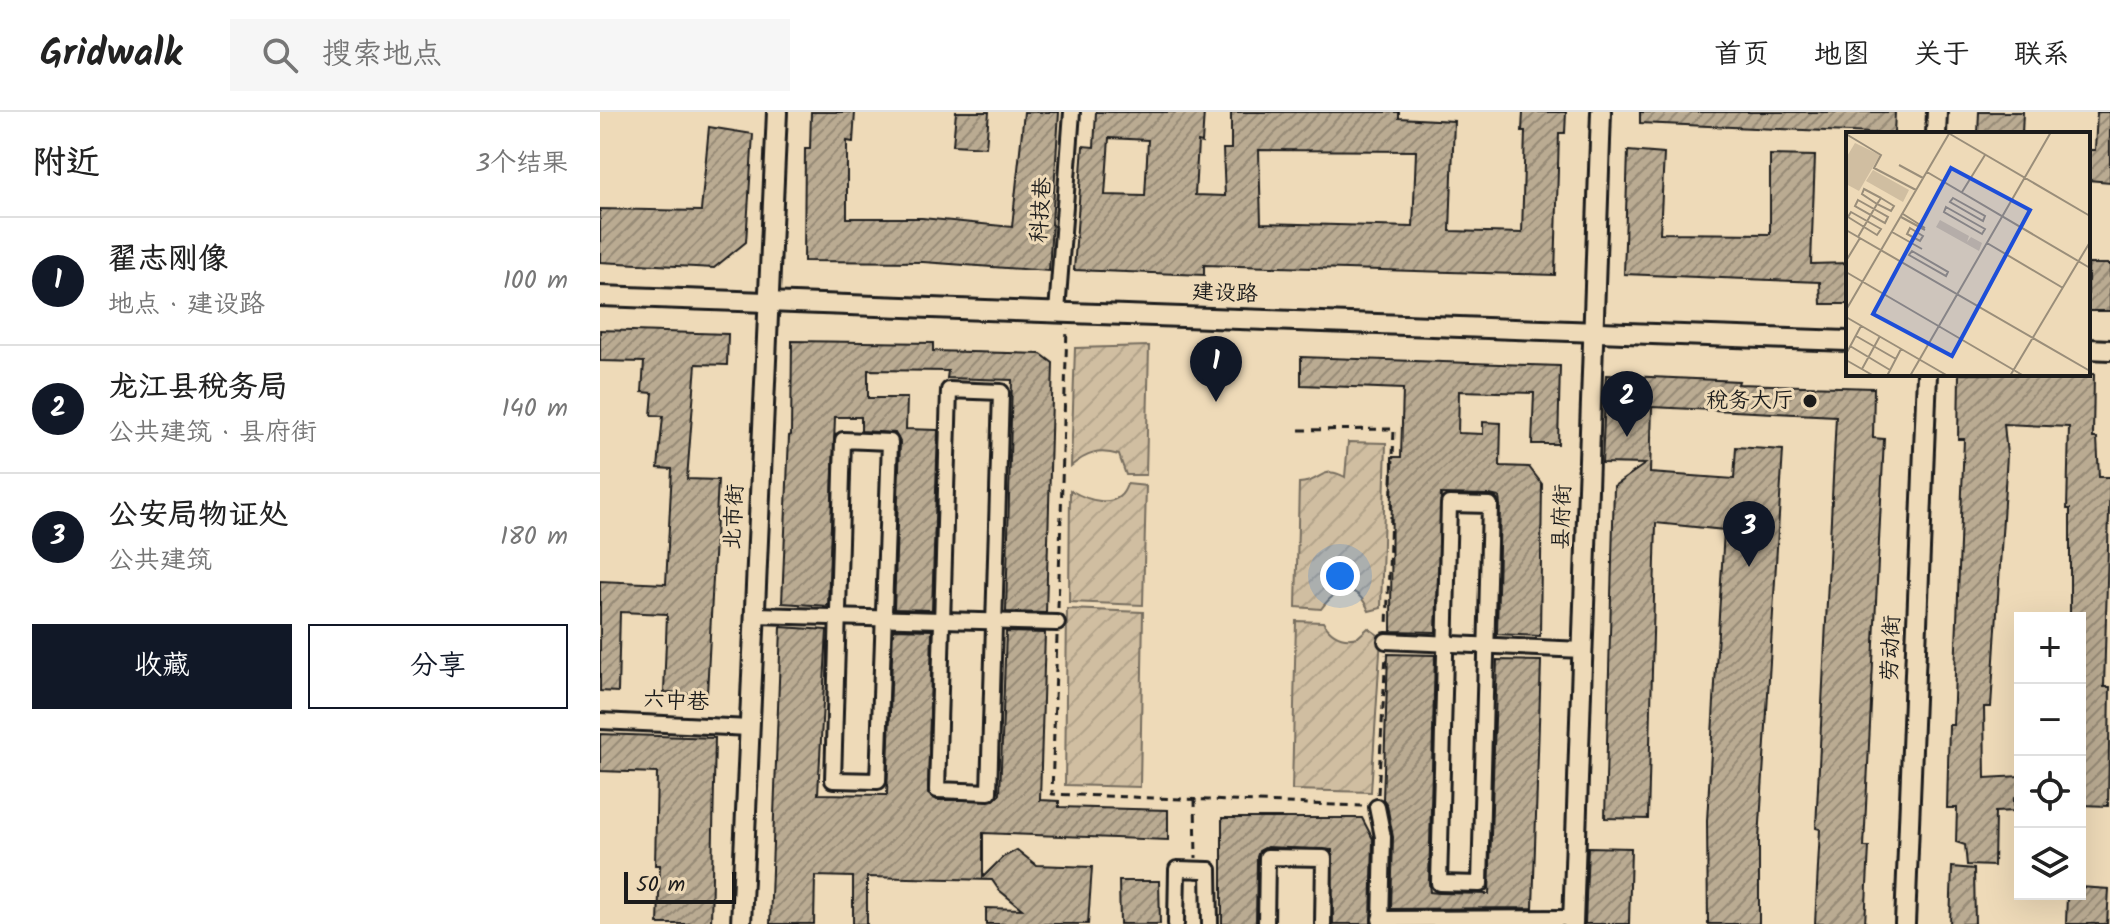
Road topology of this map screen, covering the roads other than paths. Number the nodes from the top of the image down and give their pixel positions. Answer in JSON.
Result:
{"nodes":[{"id":1,"x":777,"y":112,"type":"edge"},
{"id":2,"x":1072,"y":112,"type":"edge"},
{"id":3,"x":1601,"y":112,"type":"edge"},
{"id":4,"x":1937,"y":112,"type":"edge"},
{"id":5,"x":1936,"y":132,"type":"edge"},
{"id":6,"x":600,"y":296,"type":"edge"},
{"id":7,"x":769,"y":302,"type":"junction"},
{"id":8,"x":1062,"y":312,"type":"junction"},
{"id":9,"x":1594,"y":332,"type":"junction"},
{"id":10,"x":1846,"y":341,"type":"edge"},
{"id":11,"x":2090,"y":349,"type":"edge"},
{"id":12,"x":2110,"y":350,"type":"edge"},
{"id":13,"x":1927,"y":376,"type":"edge"},
{"id":14,"x":755,"y":615,"type":"junction"},
{"id":15,"x":837,"y":618,"type":"junction"},
{"id":16,"x":884,"y":619,"type":"junction"},
{"id":17,"x":942,"y":620,"type":"junction"},
{"id":18,"x":994,"y":622,"type":"junction"},
{"id":19,"x":1057,"y":623,"type":"road end"},
{"id":20,"x":1386,"y":641,"type":"road end"},
{"id":21,"x":1446,"y":645,"type":"junction"},
{"id":22,"x":1486,"y":646,"type":"junction"},
{"id":23,"x":1583,"y":650,"type":"junction"},
{"id":24,"x":600,"y":721,"type":"edge"},
{"id":25,"x":750,"y":728,"type":"junction"},
{"id":26,"x":1377,"y":807,"type":"road end"},
{"id":27,"x":1574,"y":921,"type":"edge"},
{"id":28,"x":1380,"y":922,"type":"edge"},
{"id":29,"x":741,"y":924,"type":"edge"},
{"id":30,"x":1176,"y":924,"type":"edge"},
{"id":31,"x":1210,"y":924,"type":"edge"},
{"id":32,"x":1266,"y":924,"type":"edge"},
{"id":33,"x":1323,"y":924,"type":"edge"},
{"id":34,"x":1905,"y":924,"type":"edge"}],
"edges":[{"from":1,"to":7,"type":"street","name":"北市街"},
{"from":2,"to":8,"type":"street","name":"科技巷"},
{"from":3,"to":9,"type":"street","name":"县府街"},
{"from":4,"to":5,"type":"street"},
{"from":6,"to":7,"type":"street","name":"建设路"},
{"from":7,"to":8,"type":"street","name":"建设路"},
{"from":7,"to":14,"type":"street","name":"北市街"},
{"from":8,"to":9,"type":"street","name":"建设路"},
{"from":9,"to":10,"type":"street","name":"建设路"},
{"from":9,"to":23,"type":"street","name":"县府街"},
{"from":11,"to":12,"type":"street"},
{"from":13,"to":34,"type":"street","name":"劳动街"},
{"from":14,"to":15,"type":"street"},
{"from":14,"to":25,"type":"street","name":"北市街"},
{"from":15,"to":16,"type":"street"},
{"from":15,"to":16,"type":"street"},
{"from":15,"to":16,"type":"street"},
{"from":16,"to":17,"type":"street"},
{"from":17,"to":18,"type":"street"},
{"from":17,"to":18,"type":"street"},
{"from":17,"to":18,"type":"street"},
{"from":18,"to":19,"type":"street"},
{"from":20,"to":21,"type":"street"},
{"from":21,"to":22,"type":"street"},
{"from":21,"to":22,"type":"street"},
{"from":21,"to":22,"type":"street"},
{"from":22,"to":23,"type":"street"},
{"from":23,"to":27,"type":"street","name":"县府街"},
{"from":24,"to":25,"type":"street","name":"六中巷"},
{"from":25,"to":29,"type":"street","name":"北市街"},
{"from":26,"to":28,"type":"street"},
{"from":27,"to":28,"type":"street"},
{"from":30,"to":31,"type":"street"},
{"from":32,"to":33,"type":"street"}]}
